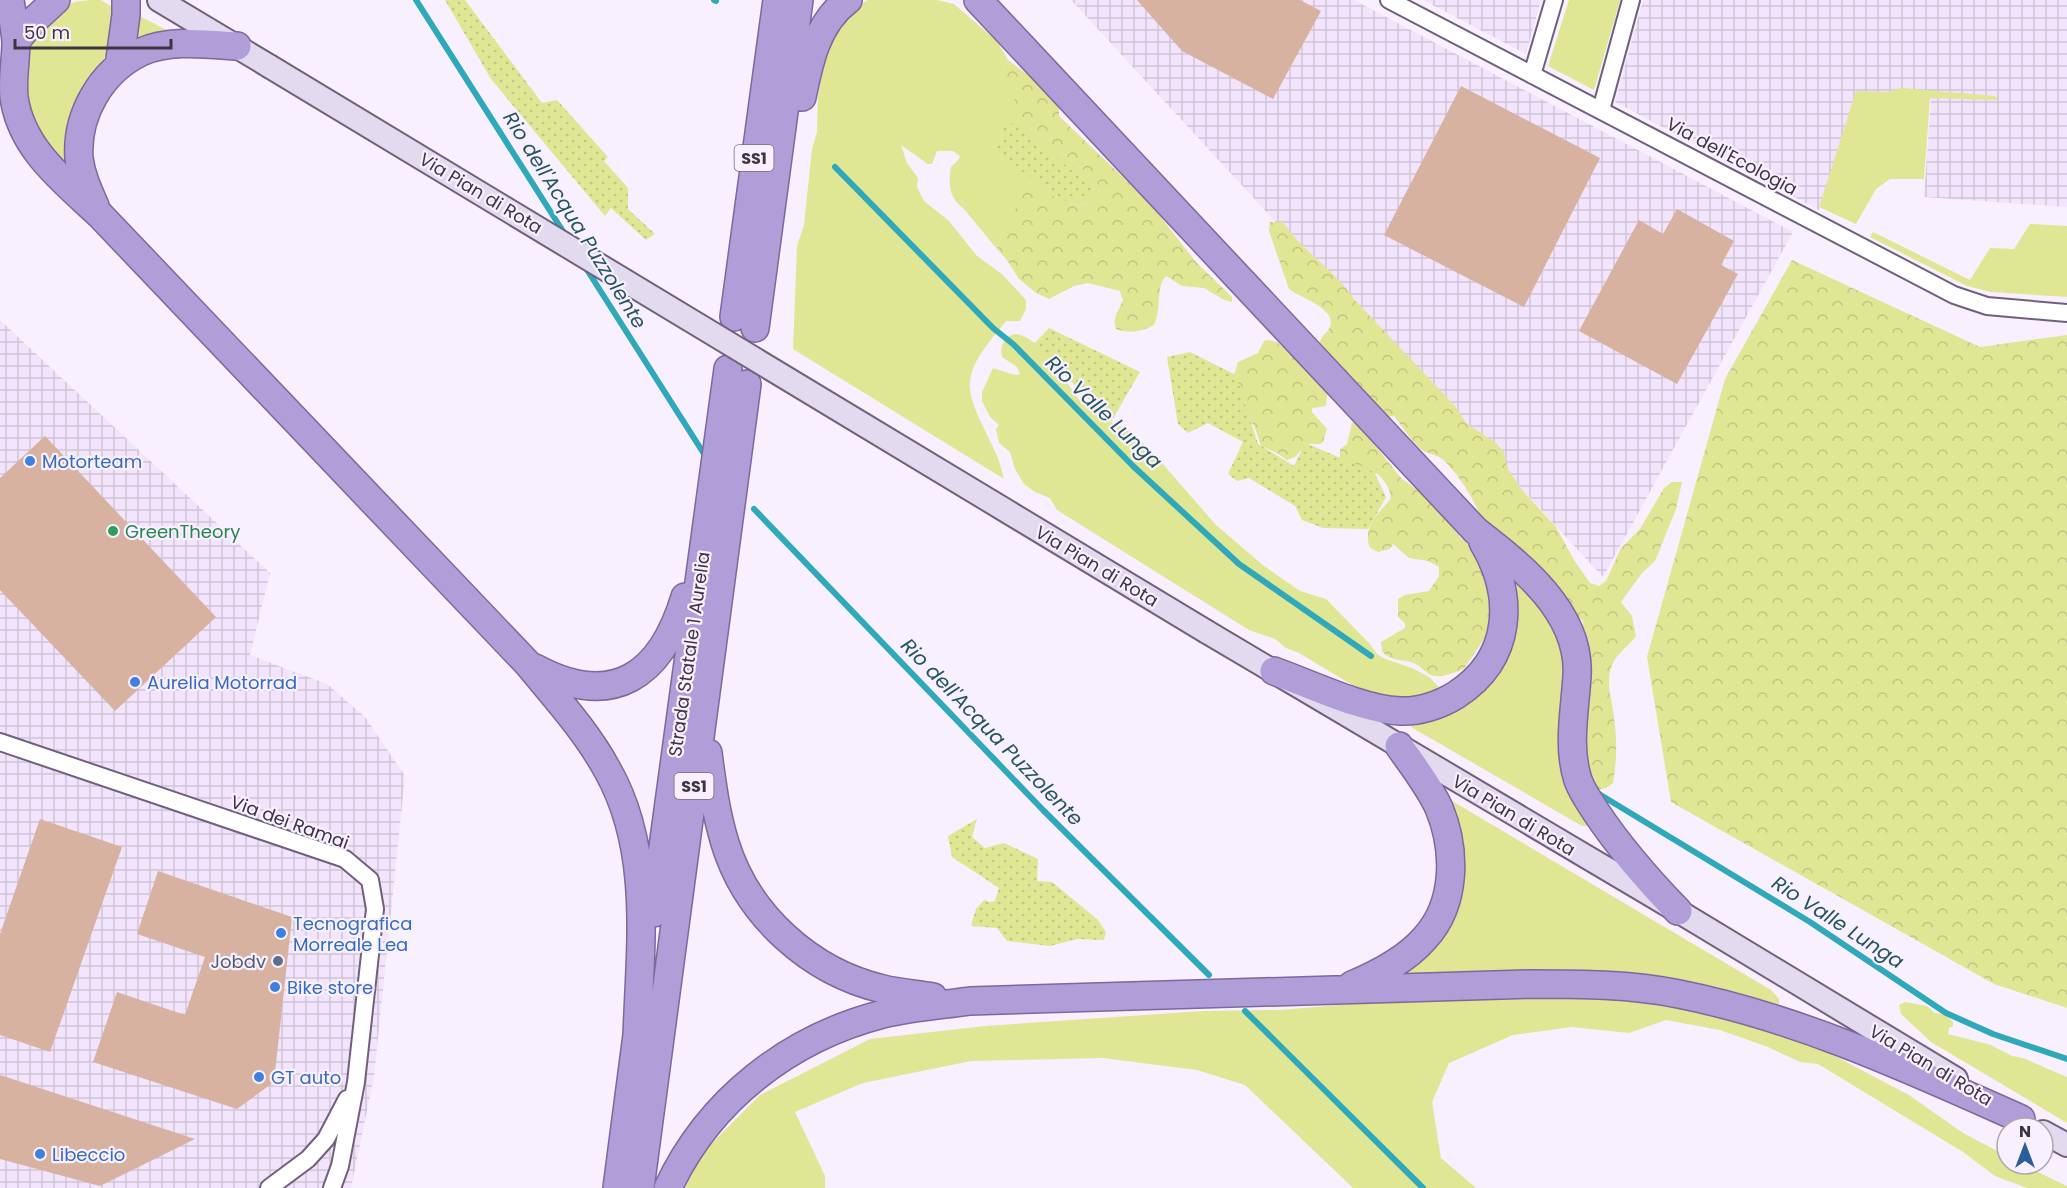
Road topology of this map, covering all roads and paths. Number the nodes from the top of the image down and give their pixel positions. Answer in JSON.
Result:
{"nodes":[{"id":1,"x":10,"y":0,"type":"edge"},
{"id":2,"x":56,"y":0,"type":"edge"},
{"id":3,"x":126,"y":0,"type":"edge"},
{"id":4,"x":159,"y":0,"type":"edge"},
{"id":5,"x":777,"y":0,"type":"edge"},
{"id":6,"x":799,"y":0,"type":"edge"},
{"id":7,"x":848,"y":0,"type":"edge"},
{"id":8,"x":962,"y":0,"type":"edge"},
{"id":9,"x":978,"y":0,"type":"edge"},
{"id":10,"x":1389,"y":0,"type":"edge"},
{"id":11,"x":1554,"y":0,"type":"edge"},
{"id":12,"x":1631,"y":0,"type":"edge"},
{"id":13,"x":16,"y":41,"type":"junction"},
{"id":14,"x":1016,"y":41,"type":"junction"},
{"id":15,"x":237,"y":46,"type":"junction"},
{"id":16,"x":119,"y":66,"type":"junction"},
{"id":17,"x":1532,"y":75,"type":"junction"},
{"id":18,"x":1602,"y":110,"type":"junction"},
{"id":19,"x":100,"y":215,"type":"junction"},
{"id":20,"x":765,"y":262,"type":"junction"},
{"id":21,"x":2067,"y":312,"type":"edge"},
{"id":22,"x":708,"y":509,"type":"junction"},
{"id":23,"x":1476,"y":531,"type":"junction"},
{"id":24,"x":528,"y":664,"type":"junction"},
{"id":25,"x":1274,"y":671,"type":"junction"},
{"id":26,"x":707,"y":690,"type":"junction"},
{"id":27,"x":0,"y":742,"type":"edge"},
{"id":28,"x":1400,"y":746,"type":"junction"},
{"id":29,"x":1678,"y":911,"type":"junction"},
{"id":30,"x":1341,"y":989,"type":"junction"},
{"id":31,"x":970,"y":1001,"type":"junction"},
{"id":32,"x":637,"y":1036,"type":"junction"},
{"id":33,"x":356,"y":1082,"type":"junction"},
{"id":34,"x":2012,"y":1116,"type":"edge"},
{"id":35,"x":2017,"y":1116,"type":"edge"},
{"id":36,"x":269,"y":1188,"type":"edge"},
{"id":37,"x":332,"y":1188,"type":"edge"},
{"id":38,"x":617,"y":1188,"type":"edge"},
{"id":39,"x":640,"y":1188,"type":"edge"},
{"id":40,"x":669,"y":1188,"type":"edge"}],
"edges":[{"from":1,"to":13,"type":"highway"},
{"from":2,"to":13,"type":"highway"},
{"from":3,"to":16,"type":"highway"},
{"from":4,"to":15,"type":"main road","name":"Via Pian di Rota"},
{"from":5,"to":20,"type":"highway","number":"SS1"},
{"from":6,"to":20,"type":"highway","number":"SS1"},
{"from":7,"to":20,"type":"highway"},
{"from":8,"to":14,"type":"highway"},
{"from":9,"to":14,"type":"highway"},
{"from":10,"to":17,"type":"street","name":"Via dell'Ecologia"},
{"from":11,"to":17,"type":"street"},
{"from":12,"to":18,"type":"street"},
{"from":13,"to":19,"type":"highway"},
{"from":14,"to":23,"type":"highway"},
{"from":15,"to":16,"type":"highway"},
{"from":15,"to":25,"type":"main road","name":"Via Pian di Rota","bridge":true},
{"from":16,"to":19,"type":"highway"},
{"from":17,"to":18,"type":"street","name":"Via dell'Ecologia"},
{"from":18,"to":21,"type":"street","name":"Via dell'Ecologia"},
{"from":19,"to":24,"type":"highway"},
{"from":22,"to":24,"type":"highway"},
{"from":22,"to":26,"type":"highway","name":"Strada Statale 1 Aurelia","number":"SS1"},
{"from":22,"to":32,"type":"highway","name":"Strada Statale 1 Aurelia","number":"SS1"},
{"from":23,"to":25,"type":"highway"},
{"from":23,"to":29,"type":"highway"},
{"from":24,"to":32,"type":"highway"},
{"from":25,"to":28,"type":"main road","name":"Via Pian di Rota"},
{"from":26,"to":31,"type":"highway"},
{"from":26,"to":39,"type":"highway","name":"Strada Statale 1 Aurelia","number":"SS1"},
{"from":27,"to":33,"type":"street","name":"Via dei Ramai"},
{"from":28,"to":29,"type":"main road","name":"Via Pian di Rota"},
{"from":28,"to":30,"type":"highway"},
{"from":29,"to":35,"type":"main road","name":"Via Pian di Rota"},
{"from":30,"to":31,"type":"highway"},
{"from":30,"to":34,"type":"highway"},
{"from":31,"to":40,"type":"highway"},
{"from":32,"to":38,"type":"highway","name":"Strada Statale 1 Aurelia","number":"SS1"},
{"from":33,"to":36,"type":"street","name":"Via dei Ramai"},
{"from":33,"to":37,"type":"street","name":"Via dei Ramai"}]}
